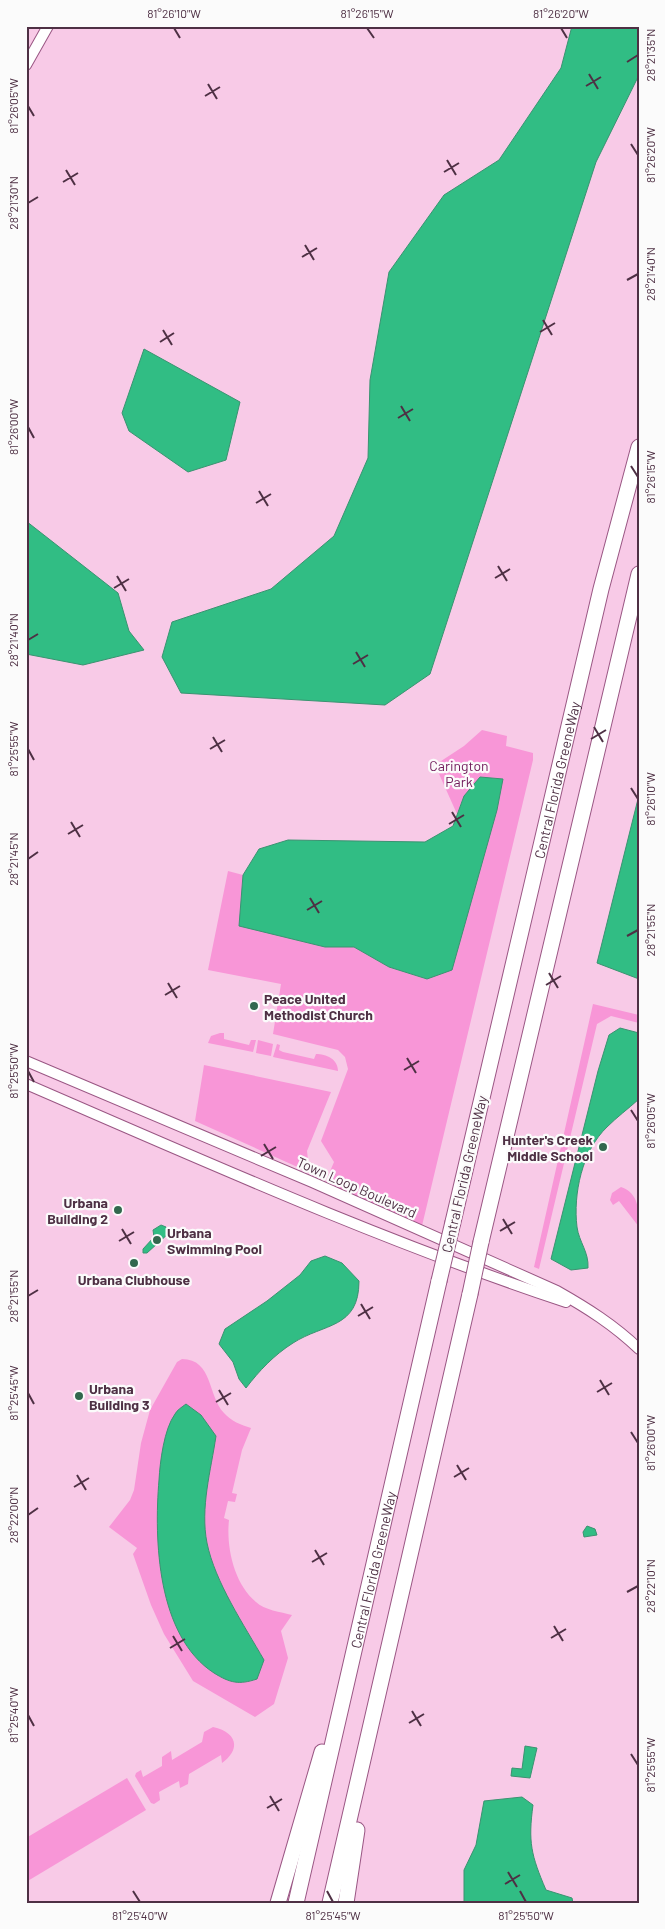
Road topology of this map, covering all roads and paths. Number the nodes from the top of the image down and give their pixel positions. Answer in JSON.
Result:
{"nodes":[{"id":1,"x":48,"y":26,"type":"edge"},
{"id":2,"x":26,"y":65,"type":"edge"},
{"id":3,"x":639,"y":447,"type":"edge"},
{"id":4,"x":639,"y":574,"type":"edge"},
{"id":5,"x":26,"y":1061,"type":"edge"},
{"id":6,"x":26,"y":1084,"type":"edge"},
{"id":7,"x":591,"y":1310,"type":"junction"},
{"id":8,"x":639,"y":1349,"type":"edge"},
{"id":9,"x":360,"y":1631,"type":"junction"},
{"id":10,"x":392,"y":1638,"type":"junction"},
{"id":11,"x":278,"y":1903,"type":"edge"},
{"id":12,"x":296,"y":1903,"type":"edge"},
{"id":13,"x":330,"y":1903,"type":"edge"},
{"id":14,"x":346,"y":1903,"type":"edge"}],
"edges":[{"from":1,"to":2,"type":"street"},
{"from":3,"to":9,"type":"highway","name":"Central Florida GreeneWay","bridge":true},
{"from":4,"to":10,"type":"highway","bridge":true},
{"from":5,"to":7,"type":"street","name":"Town Loop Boulevard"},
{"from":6,"to":7,"type":"street","name":"Town Loop Boulevard"},
{"from":7,"to":8,"type":"street","name":"Town Loop Boulevard"},
{"from":9,"to":11,"type":"highway"},
{"from":9,"to":12,"type":"highway","name":"Central Florida GreeneWay"},
{"from":10,"to":13,"type":"highway"},
{"from":10,"to":14,"type":"highway"}]}
